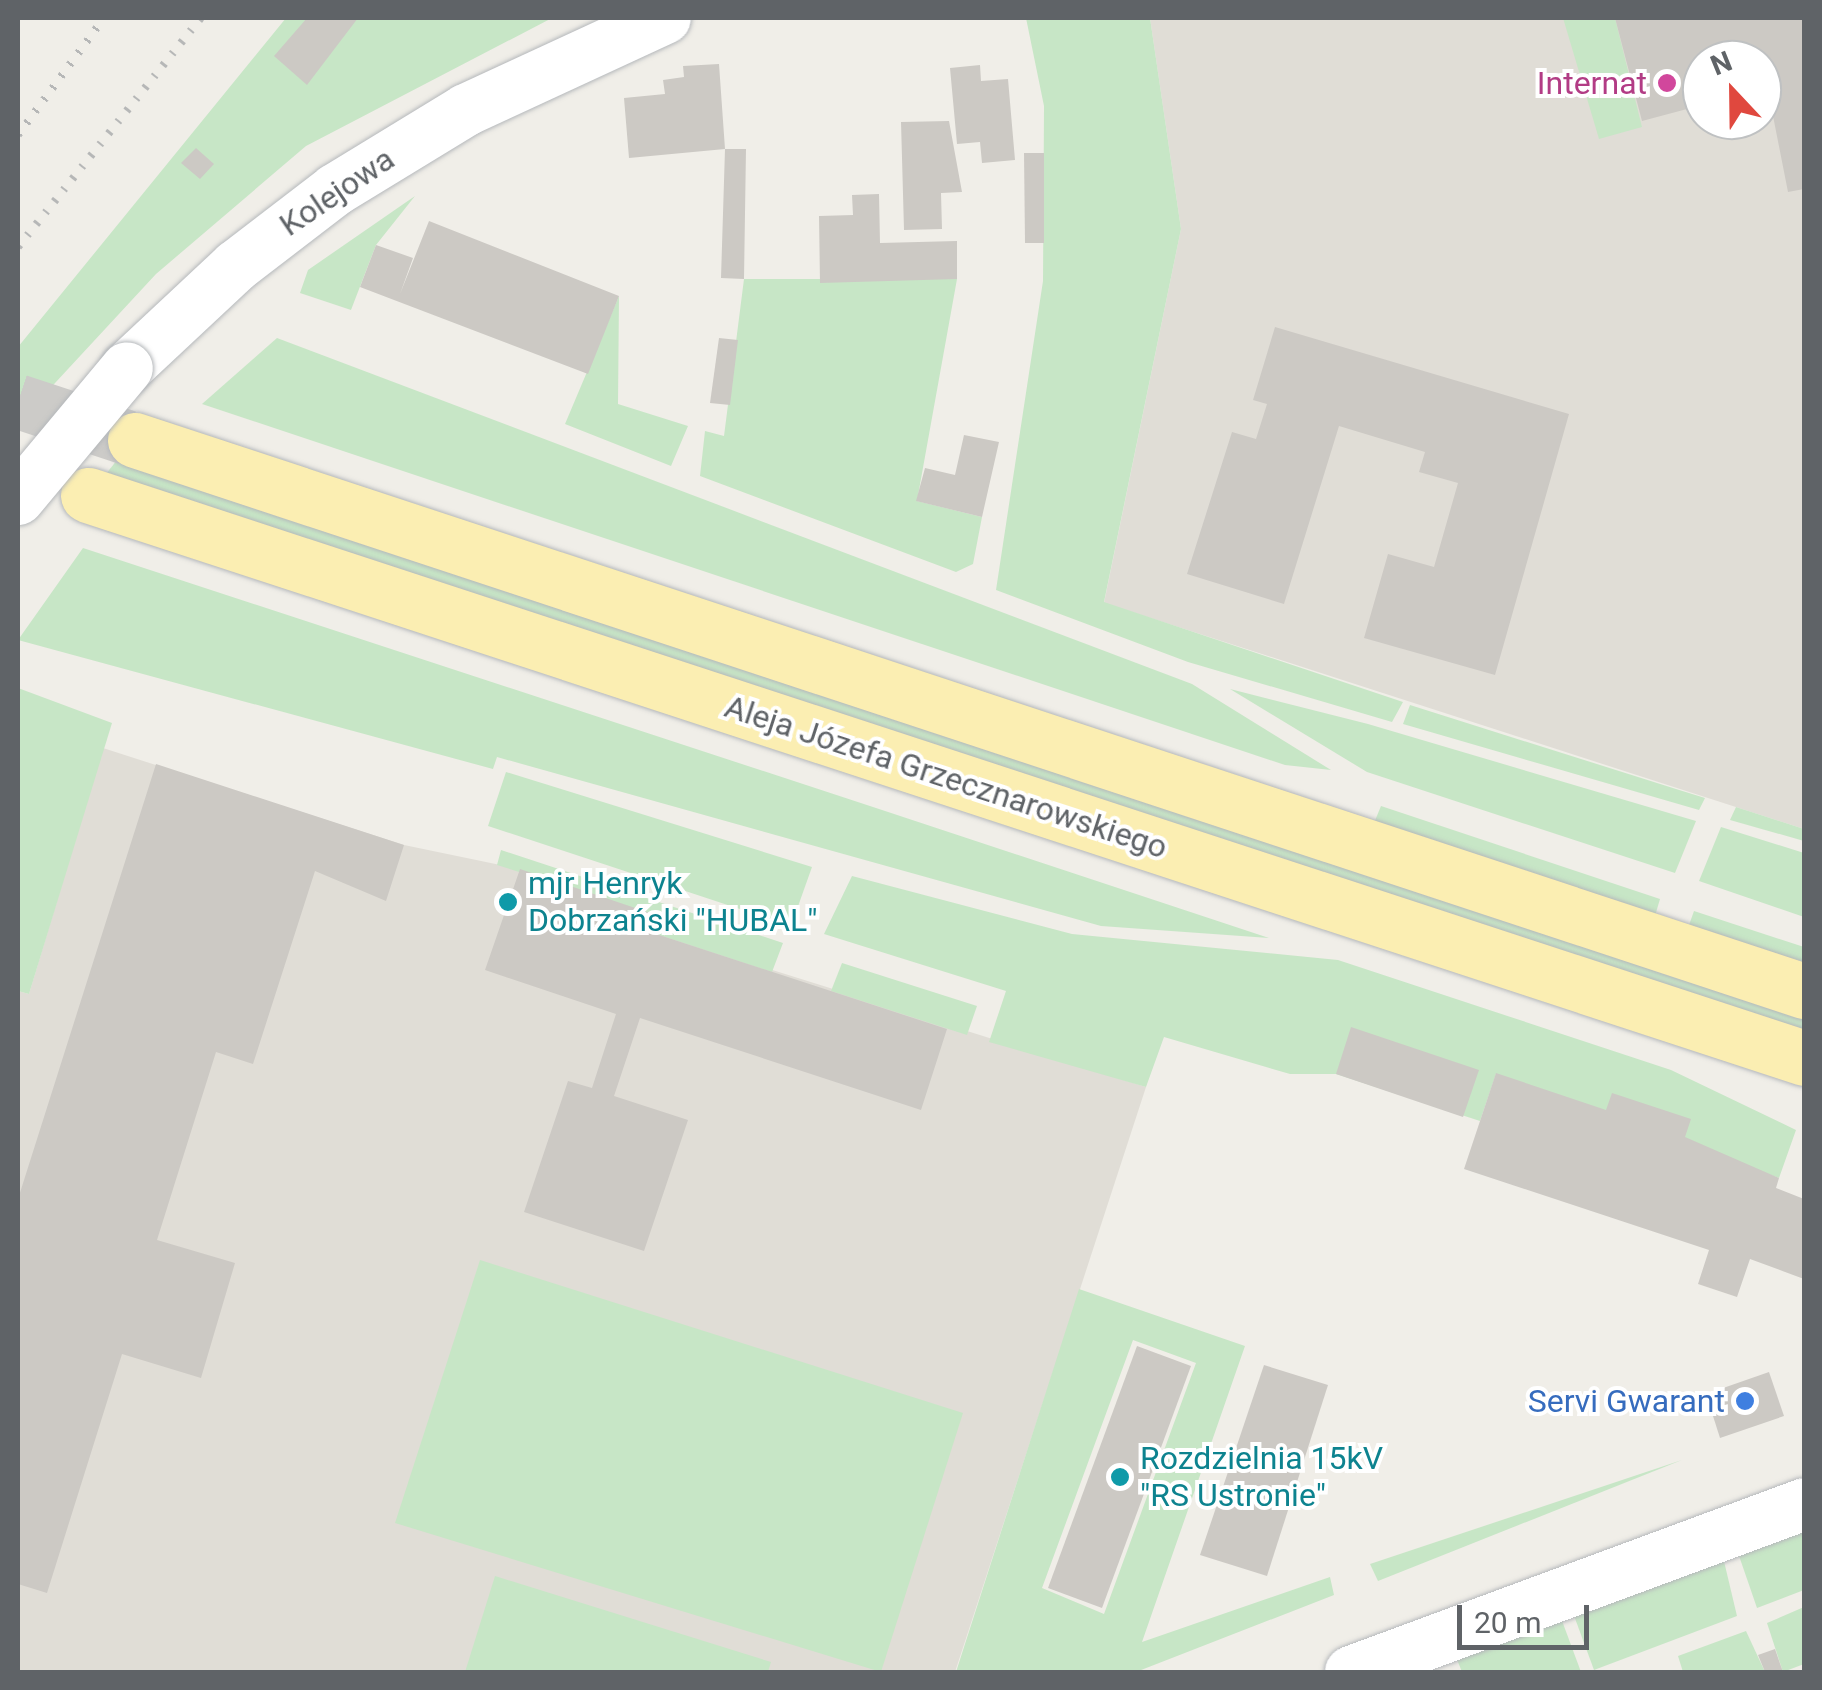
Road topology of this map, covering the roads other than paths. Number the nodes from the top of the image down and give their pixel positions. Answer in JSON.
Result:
{"nodes":[{"id":1,"x":664,"y":18,"type":"edge"},
{"id":2,"x":134,"y":440,"type":"tunnel mouth"},
{"id":3,"x":88,"y":496,"type":"dead end"},
{"id":4,"x":18,"y":499,"type":"edge"},
{"id":5,"x":1804,"y":991,"type":"edge"},
{"id":6,"x":1804,"y":1058,"type":"edge"},
{"id":7,"x":1804,"y":1504,"type":"edge"},
{"id":8,"x":1351,"y":1672,"type":"edge"}],
"edges":[{"from":1,"to":4,"type":"street","name":"Kolejowa","bridge":true},
{"from":2,"to":5,"type":"main road","name":"Aleja Józefa Grzecznarowskiego"},
{"from":3,"to":6,"type":"main road","name":"Aleja Józefa Grzecznarowskiego"},
{"from":7,"to":8,"type":"street"}]}
